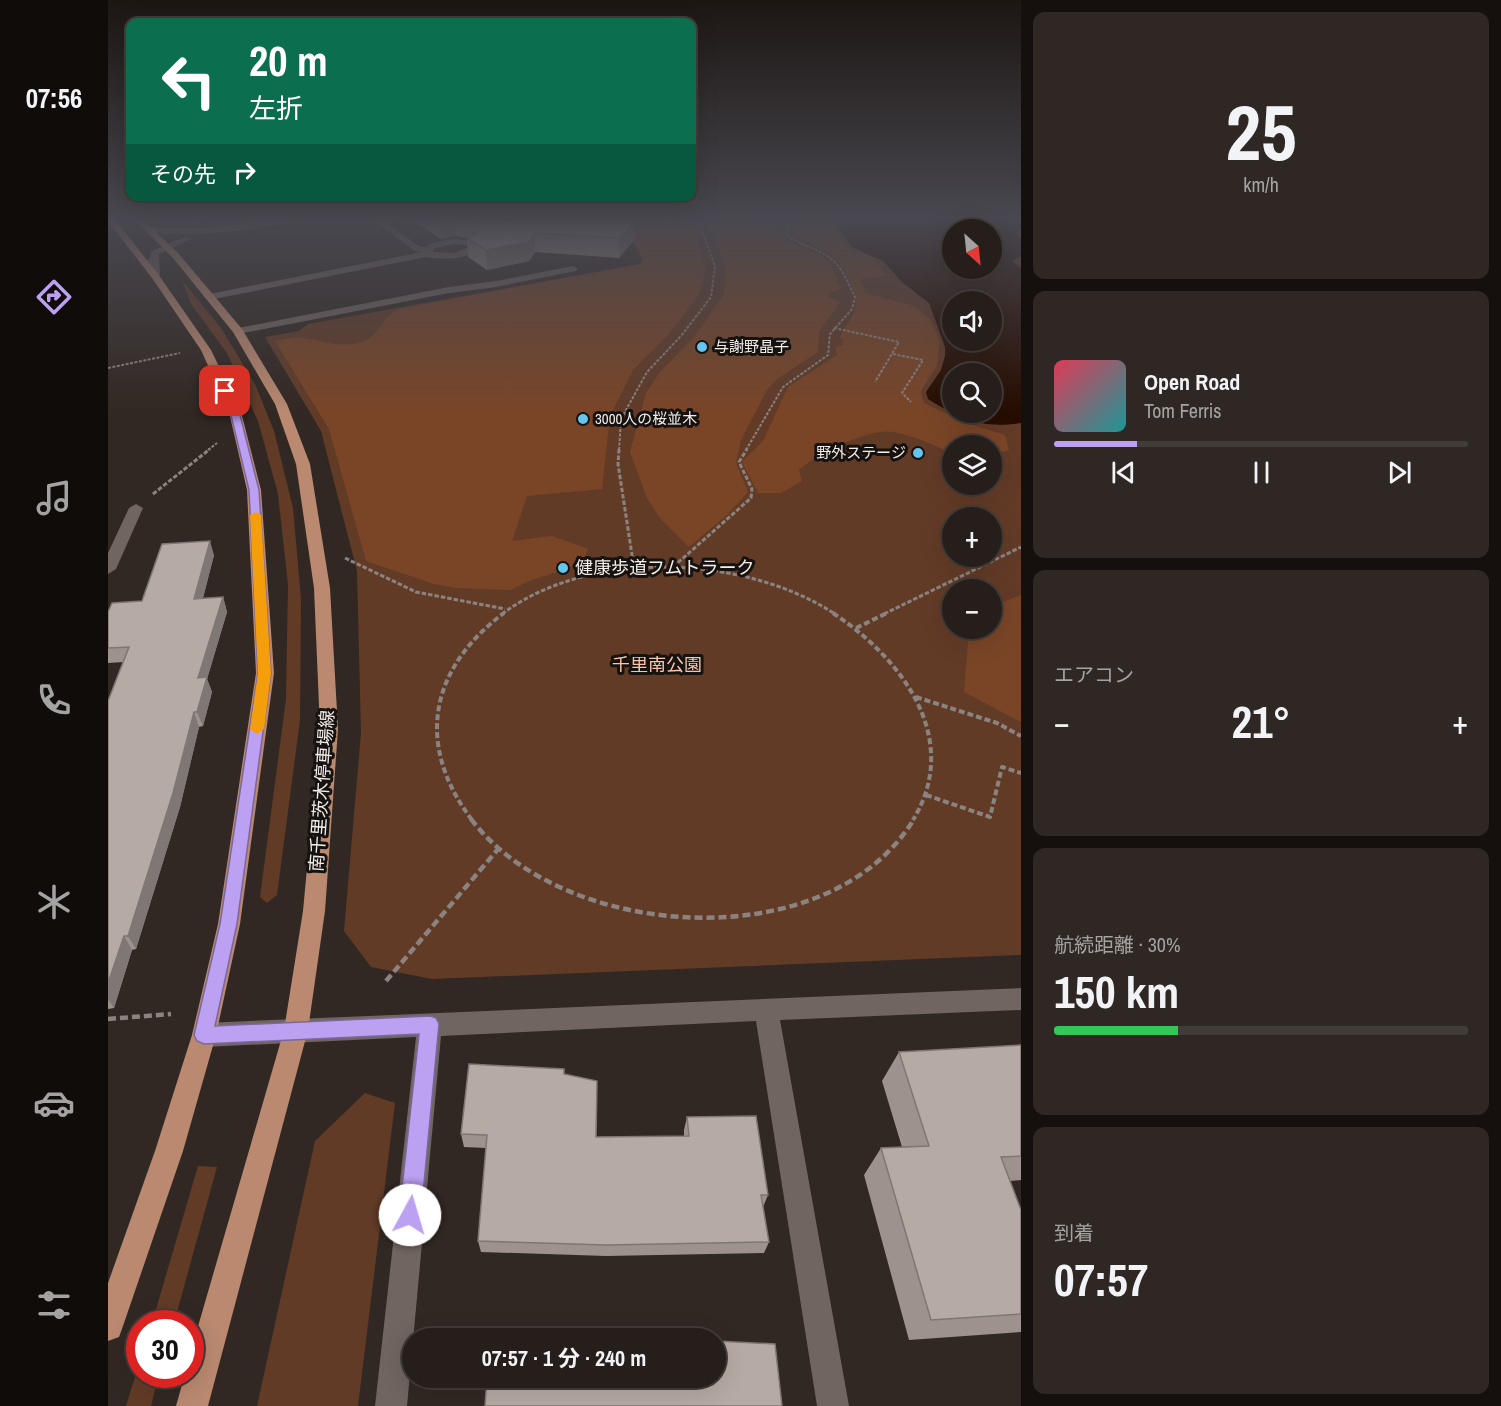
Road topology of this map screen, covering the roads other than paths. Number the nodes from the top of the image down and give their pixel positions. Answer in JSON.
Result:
{"nodes":[{"id":1,"x":160,"y":283,"type":"edge"},
{"id":2,"x":197,"y":283,"type":"edge"},
{"id":3,"x":279,"y":283,"type":"edge"},
{"id":4,"x":503,"y":283,"type":"edge"},
{"id":5,"x":209,"y":297,"type":"junction"},
{"id":6,"x":238,"y":331,"type":"junction"},
{"id":7,"x":136,"y":508,"type":"road end"},
{"id":8,"x":108,"y":570,"type":"edge"},
{"id":9,"x":1021,"y":999,"type":"edge"},
{"id":10,"x":766,"y":1009,"type":"junction"},
{"id":11,"x":430,"y":1024,"type":"junction"},
{"id":12,"x":296,"y":1030,"type":"junction"},
{"id":13,"x":204,"y":1035,"type":"junction"},
{"id":14,"x":108,"y":1326,"type":"edge"},
{"id":15,"x":192,"y":1406,"type":"edge"},
{"id":16,"x":391,"y":1406,"type":"edge"},
{"id":17,"x":833,"y":1406,"type":"edge"}],
"edges":[{"from":1,"to":13,"type":"main road"},
{"from":2,"to":5,"type":"main road","name":"南千里茨木停車場線"},
{"from":3,"to":5,"type":"street"},
{"from":4,"to":6,"type":"street"},
{"from":5,"to":6,"type":"main road","name":"南千里茨木停車場線"},
{"from":6,"to":12,"type":"main road","name":"南千里茨木停車場線"},
{"from":7,"to":8,"type":"street"},
{"from":9,"to":10,"type":"street"},
{"from":10,"to":11,"type":"street"},
{"from":10,"to":17,"type":"street"},
{"from":11,"to":12,"type":"street"},
{"from":11,"to":16,"type":"street"},
{"from":12,"to":13,"type":"street"},
{"from":12,"to":15,"type":"main road","name":"南千里茨木停車場線"},
{"from":13,"to":14,"type":"main road"}]}
